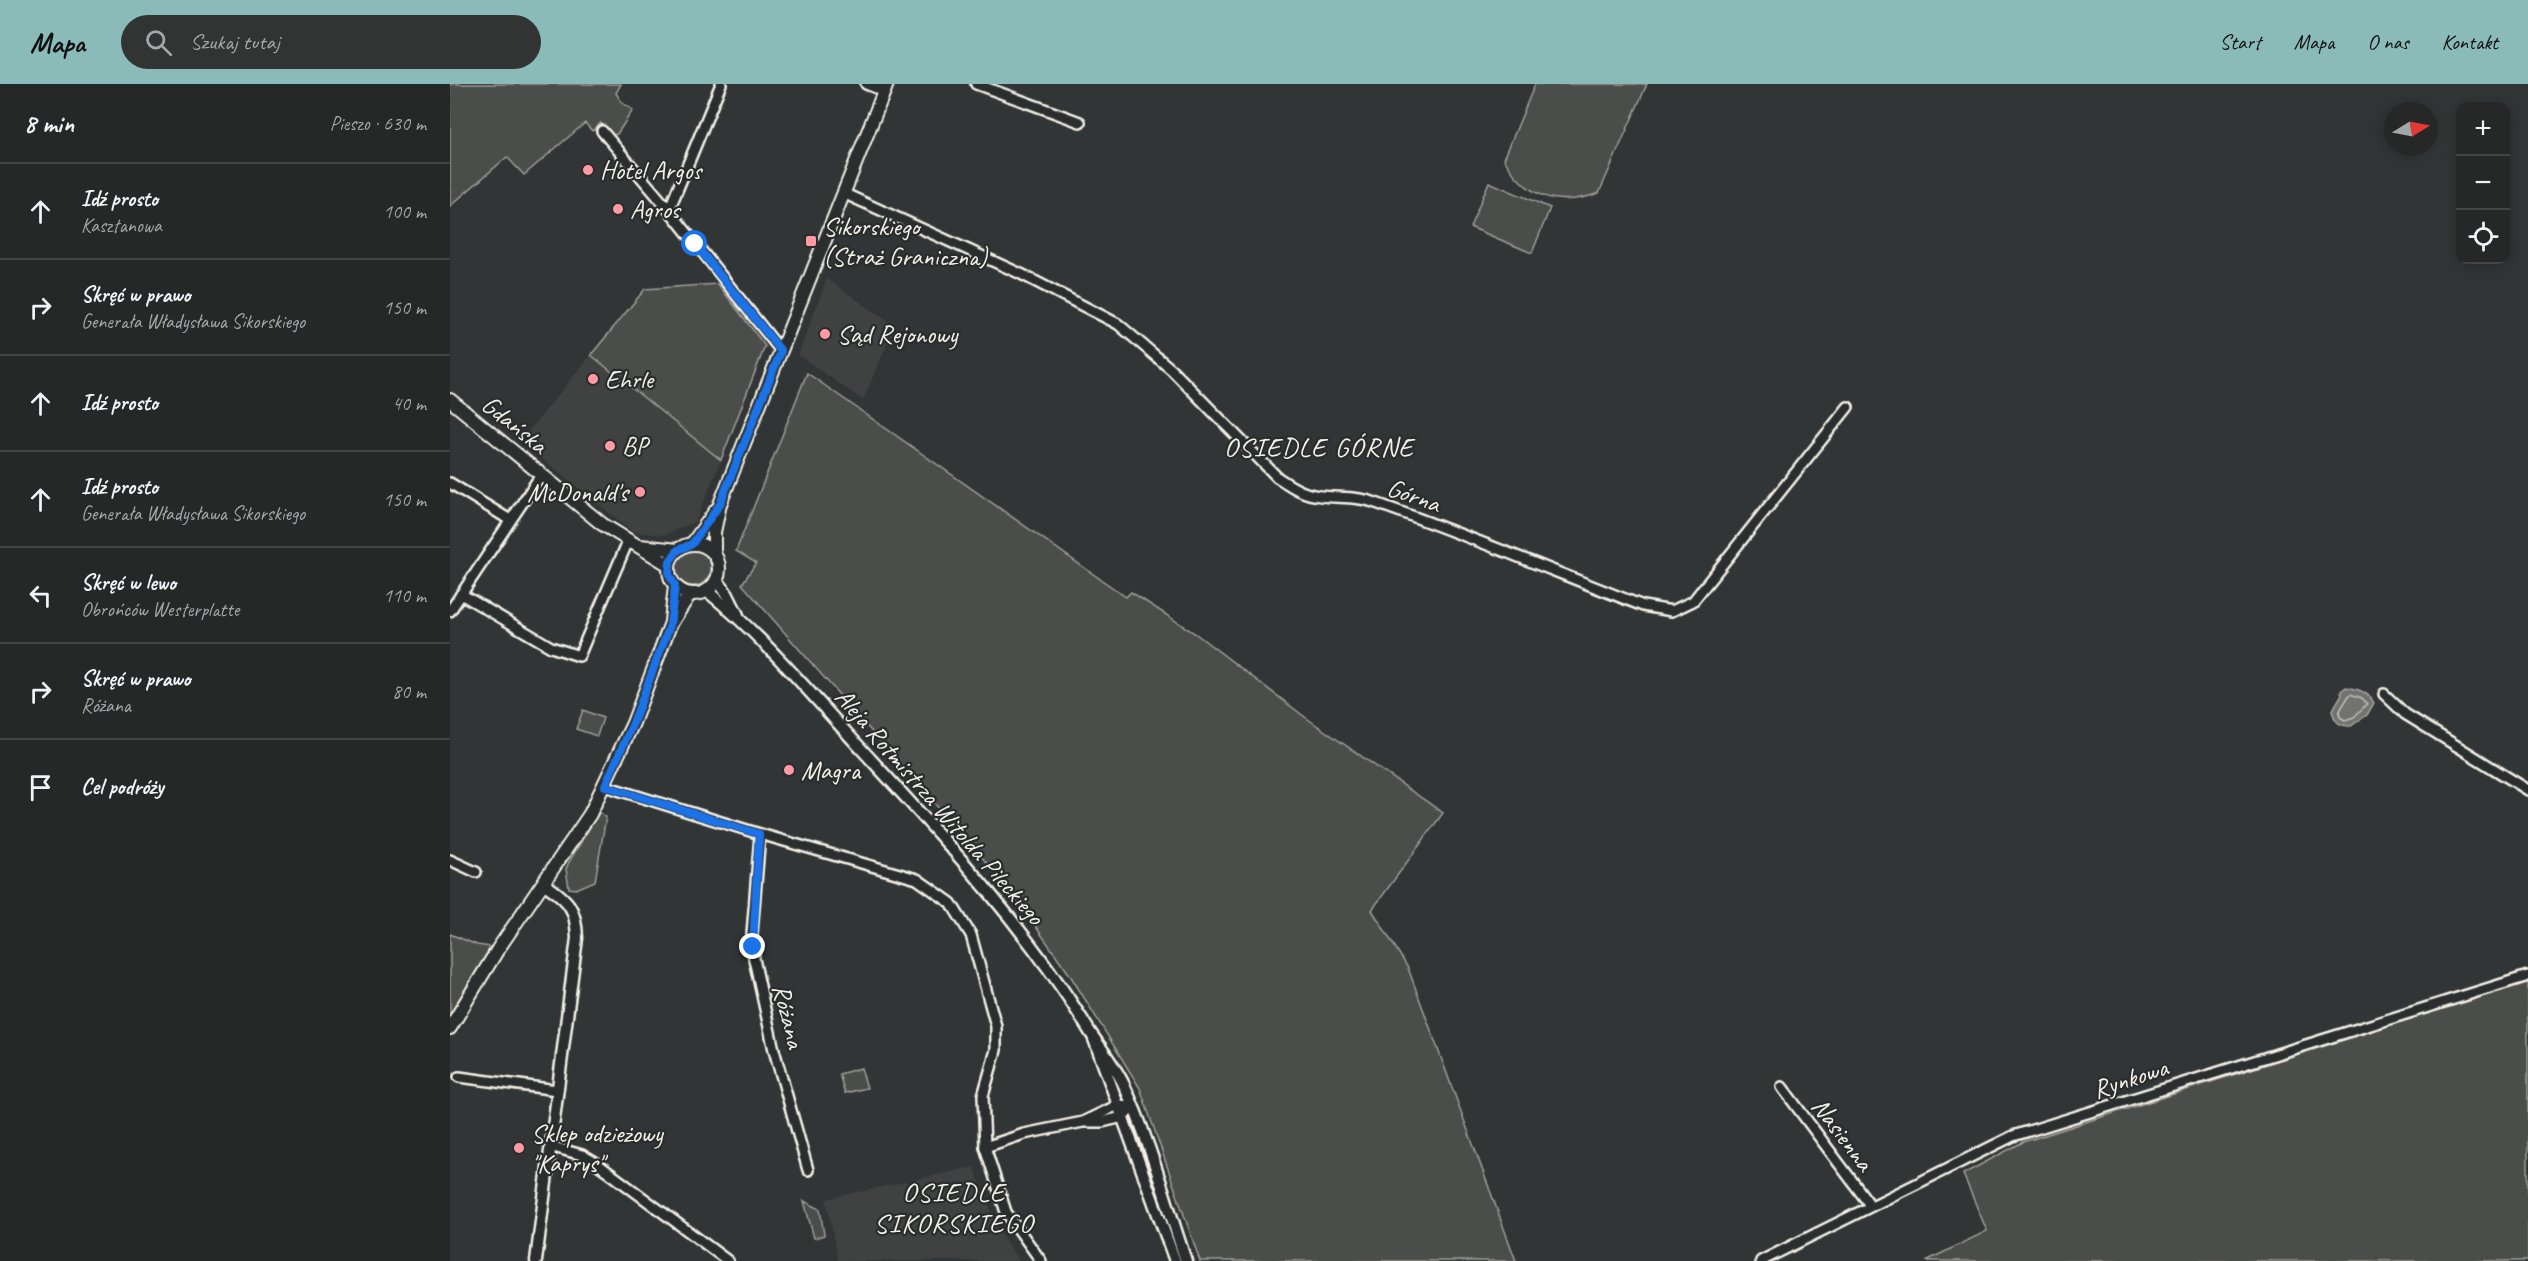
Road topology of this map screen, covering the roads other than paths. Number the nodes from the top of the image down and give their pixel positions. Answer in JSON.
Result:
{"nodes":[{"id":1,"x":721,"y":84,"type":"edge"},
{"id":2,"x":866,"y":84,"type":"edge"},
{"id":3,"x":976,"y":84,"type":"edge"},
{"id":4,"x":885,"y":87,"type":"edge"},
{"id":5,"x":1080,"y":122,"type":"dead end"},
{"id":6,"x":602,"y":131,"type":"dead end"},
{"id":7,"x":843,"y":193,"type":"junction"},
{"id":8,"x":669,"y":210,"type":"junction"},
{"id":9,"x":781,"y":351,"type":"junction"},
{"id":10,"x":450,"y":400,"type":"edge"},
{"id":11,"x":1848,"y":408,"type":"dead end"},
{"id":12,"x":542,"y":475,"type":"junction"},
{"id":13,"x":450,"y":483,"type":"edge"},
{"id":14,"x":720,"y":504,"type":"junction"},
{"id":15,"x":510,"y":520,"type":"junction"},
{"id":16,"x":633,"y":543,"type":"junction"},
{"id":17,"x":692,"y":544,"type":"junction"},
{"id":18,"x":678,"y":550,"type":"junction"},
{"id":19,"x":714,"y":554,"type":"junction"},
{"id":20,"x":669,"y":565,"type":"junction"},
{"id":21,"x":717,"y":580,"type":"junction"},
{"id":22,"x":675,"y":586,"type":"junction"},
{"id":23,"x":707,"y":591,"type":"junction"},
{"id":24,"x":461,"y":594,"type":"junction"},
{"id":25,"x":690,"y":594,"type":"junction"},
{"id":26,"x":450,"y":611,"type":"edge"},
{"id":27,"x":740,"y":618,"type":"junction"},
{"id":28,"x":670,"y":625,"type":"junction"},
{"id":29,"x":2384,"y":694,"type":"dead end"},
{"id":30,"x":605,"y":786,"type":"junction"},
{"id":31,"x":2528,"y":790,"type":"edge"},
{"id":32,"x":759,"y":834,"type":"junction"},
{"id":33,"x":450,"y":860,"type":"edge"},
{"id":34,"x":476,"y":872,"type":"dead end"},
{"id":35,"x":543,"y":883,"type":"junction"},
{"id":36,"x":2528,"y":976,"type":"edge"},
{"id":37,"x":450,"y":1028,"type":"edge"},
{"id":38,"x":1093,"y":1035,"type":"junction"},
{"id":39,"x":459,"y":1077,"type":"dead end"},
{"id":40,"x":1782,"y":1088,"type":"dead end"},
{"id":41,"x":557,"y":1090,"type":"junction"},
{"id":42,"x":1118,"y":1105,"type":"junction"},
{"id":43,"x":1133,"y":1107,"type":"junction"},
{"id":44,"x":1123,"y":1118,"type":"junction"},
{"id":45,"x":1083,"y":1122,"type":"junction"},
{"id":46,"x":550,"y":1146,"type":"junction"},
{"id":47,"x":985,"y":1147,"type":"junction"},
{"id":48,"x":808,"y":1170,"type":"dead end"},
{"id":49,"x":1870,"y":1205,"type":"junction"},
{"id":50,"x":536,"y":1261,"type":"edge"},
{"id":51,"x":728,"y":1261,"type":"edge"},
{"id":52,"x":1041,"y":1261,"type":"edge"},
{"id":53,"x":1175,"y":1261,"type":"edge"},
{"id":54,"x":1186,"y":1261,"type":"edge"},
{"id":55,"x":1761,"y":1261,"type":"edge"}],
"edges":[{"from":1,"to":8,"type":"street"},
{"from":2,"to":4,"type":"street"},
{"from":3,"to":5,"type":"street"},
{"from":4,"to":7,"type":"main road"},
{"from":6,"to":8,"type":"street"},
{"from":7,"to":9,"type":"main road"},
{"from":7,"to":11,"type":"street","name":"Górna"},
{"from":8,"to":9,"type":"street"},
{"from":9,"to":14,"type":"main road"},
{"from":10,"to":12,"type":"main road","name":"Gdańska"},
{"from":12,"to":15,"type":"street"},
{"from":12,"to":16,"type":"main road","name":"Gdańska"},
{"from":13,"to":15,"type":"street"},
{"from":14,"to":17,"type":"main road"},
{"from":14,"to":19,"type":"main road"},
{"from":15,"to":24,"type":"street"},
{"from":16,"to":18,"type":"main road","name":"Gdańska"},
{"from":16,"to":20,"type":"main road","name":"Gdańska"},
{"from":16,"to":24,"type":"street"},
{"from":17,"to":18,"type":"main road"},
{"from":17,"to":19,"type":"main road"},
{"from":18,"to":20,"type":"main road"},
{"from":19,"to":21,"type":"main road"},
{"from":20,"to":22,"type":"main road"},
{"from":21,"to":23,"type":"main road"},
{"from":21,"to":27,"type":"street","name":"Aleja Rotmistrza Witolda Pileckiego"},
{"from":22,"to":25,"type":"main road"},
{"from":22,"to":28,"type":"main road"},
{"from":23,"to":25,"type":"main road"},
{"from":23,"to":27,"type":"street","name":"Aleja Rotmistrza Witolda Pileckiego"},
{"from":24,"to":26,"type":"street"},
{"from":25,"to":28,"type":"main road"},
{"from":27,"to":38,"type":"street","name":"Aleja Rotmistrza Witolda Pileckiego"},
{"from":28,"to":30,"type":"main road"},
{"from":29,"to":31,"type":"street"},
{"from":30,"to":32,"type":"street"},
{"from":30,"to":35,"type":"main road"},
{"from":32,"to":47,"type":"street"},
{"from":32,"to":48,"type":"street","name":"Różana"},
{"from":33,"to":34,"type":"street"},
{"from":35,"to":37,"type":"main road"},
{"from":35,"to":41,"type":"street"},
{"from":36,"to":49,"type":"street","name":"Rynkowa"},
{"from":38,"to":42,"type":"street","name":"Aleja Rotmistrza Witolda Pileckiego"},
{"from":38,"to":43,"type":"street","name":"Aleja Rotmistrza Witolda Pileckiego"},
{"from":39,"to":41,"type":"street"},
{"from":40,"to":49,"type":"street","name":"Nasienna"},
{"from":41,"to":46,"type":"street"},
{"from":42,"to":43,"type":"street"},
{"from":42,"to":44,"type":"street","name":"Aleja Rotmistrza Witolda Pileckiego"},
{"from":42,"to":45,"type":"street"},
{"from":43,"to":44,"type":"street"},
{"from":43,"to":54,"type":"street","name":"Aleja Rotmistrza Witolda Pileckiego"},
{"from":44,"to":45,"type":"street"},
{"from":44,"to":53,"type":"street","name":"Aleja Rotmistrza Witolda Pileckiego"},
{"from":45,"to":47,"type":"street"},
{"from":46,"to":50,"type":"street"},
{"from":46,"to":51,"type":"street"},
{"from":47,"to":52,"type":"street"},
{"from":49,"to":55,"type":"street","name":"Rynkowa"}]}
